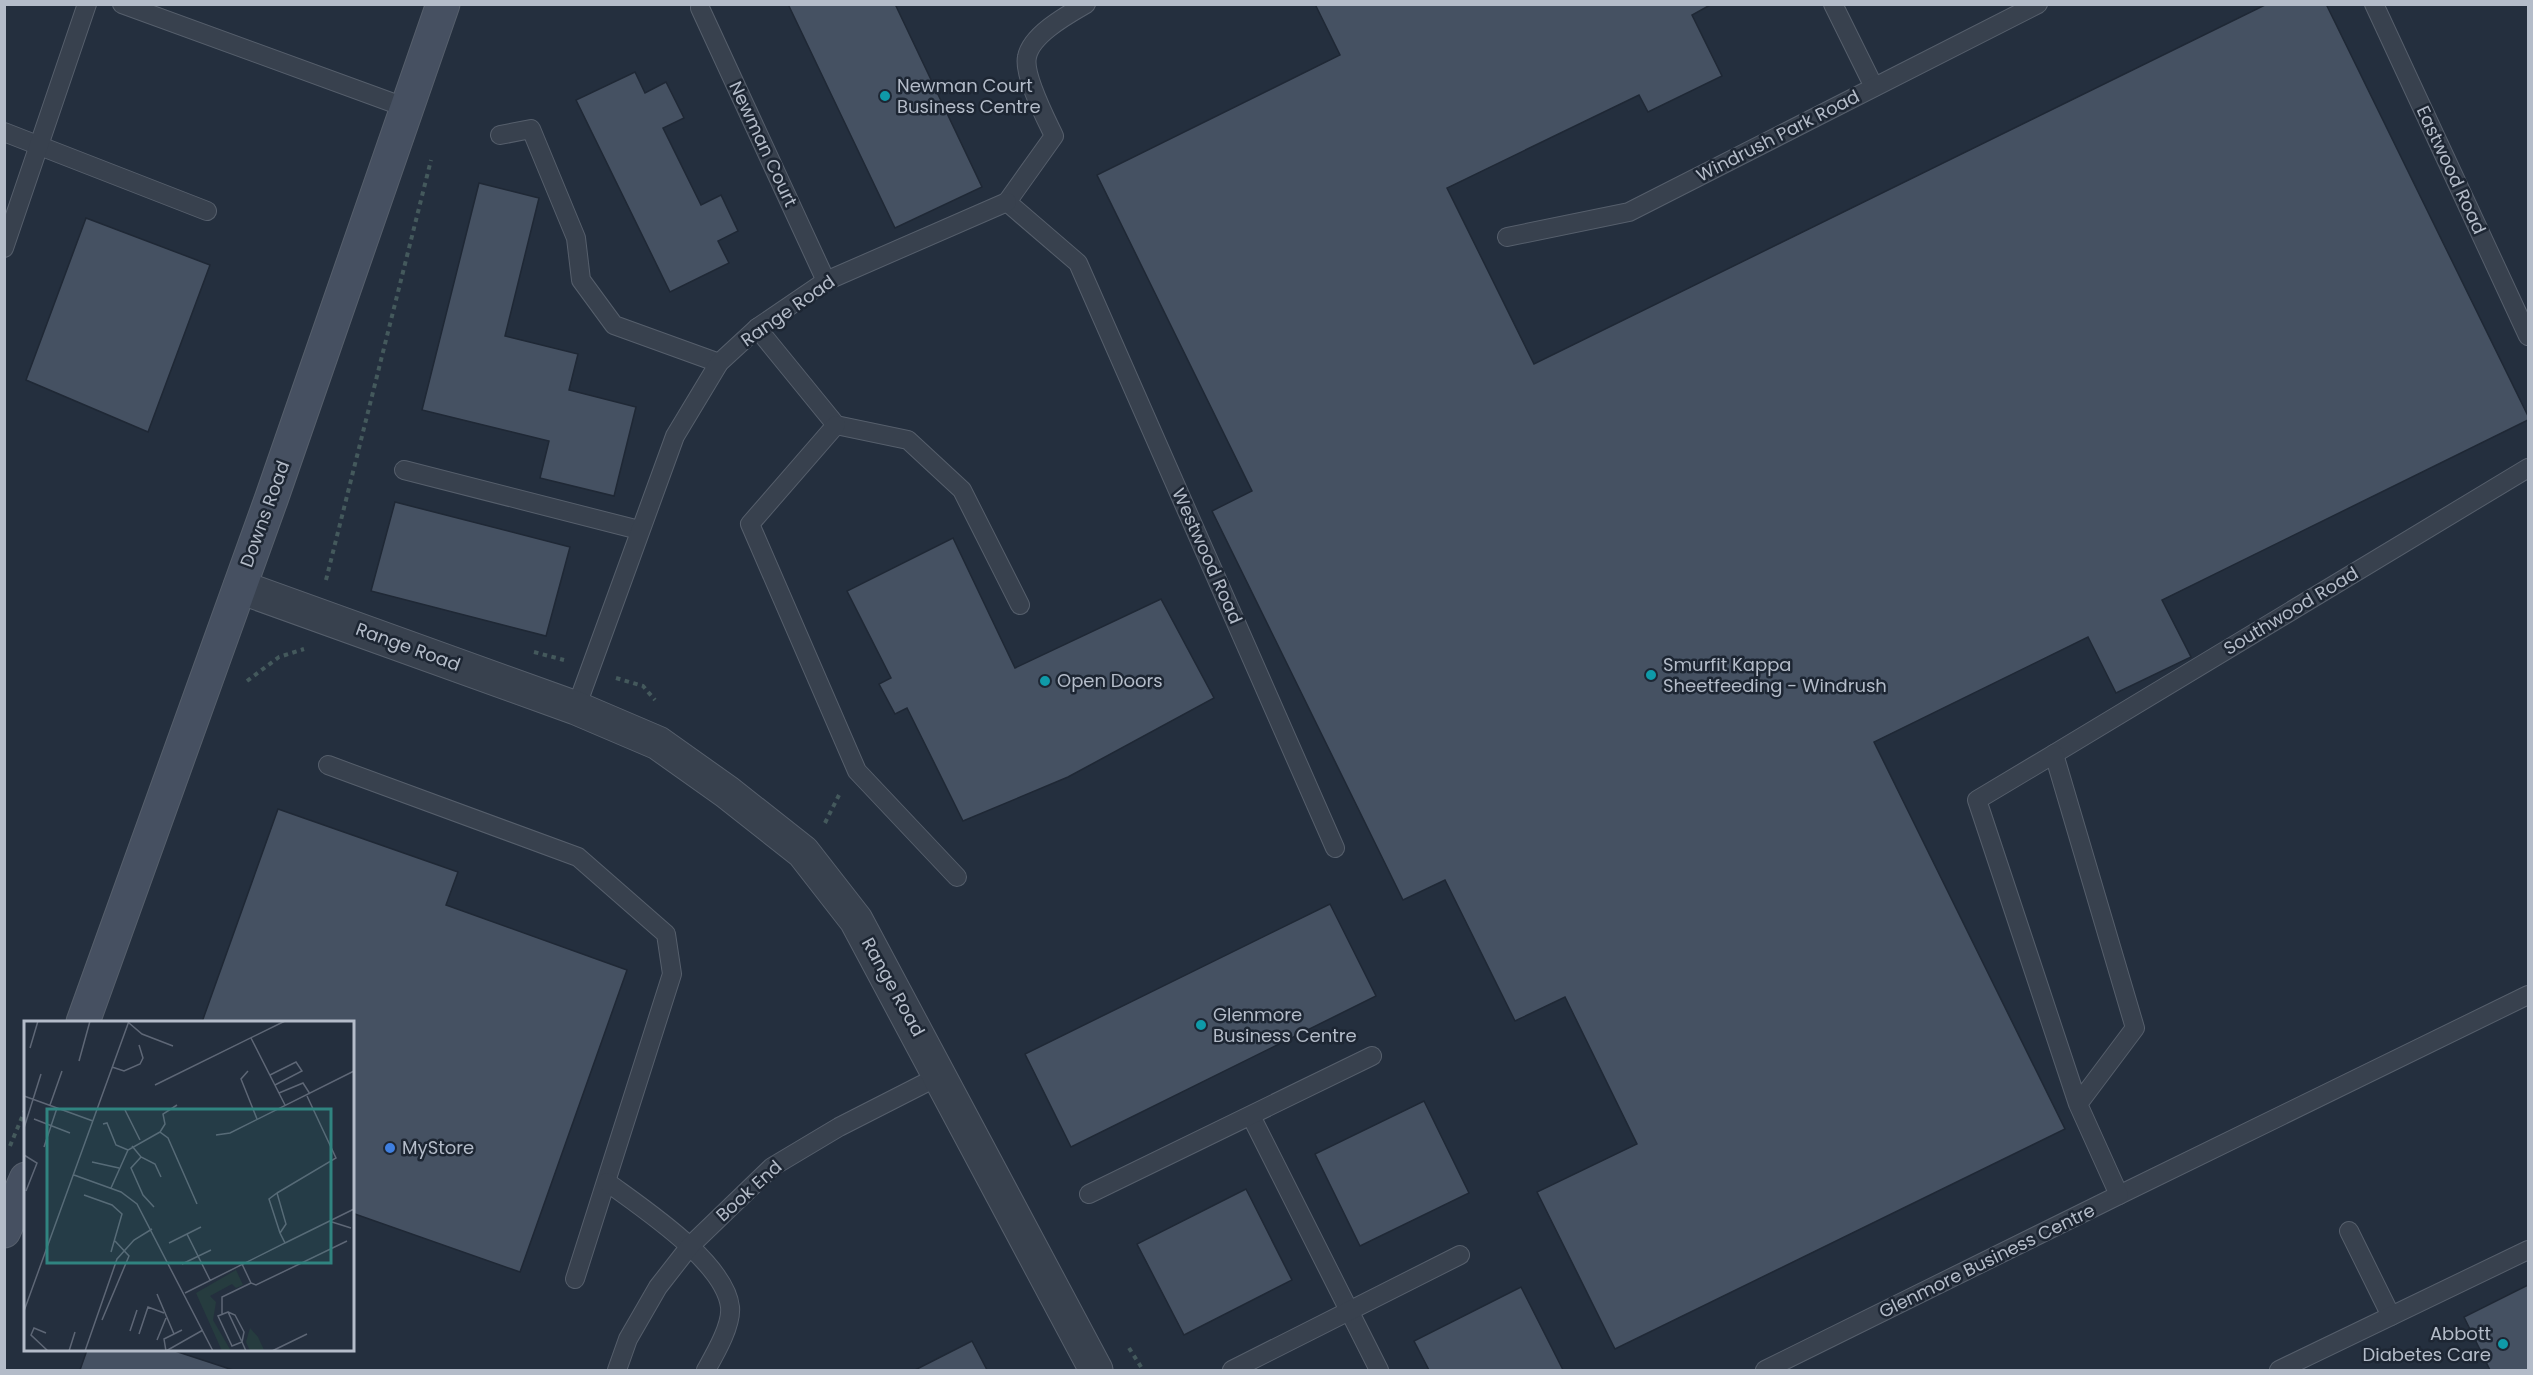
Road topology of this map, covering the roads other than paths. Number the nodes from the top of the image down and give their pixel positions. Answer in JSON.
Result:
{"nodes":[{"id":1,"x":87,"y":4,"type":"edge"},
{"id":2,"x":122,"y":4,"type":"edge"},
{"id":3,"x":443,"y":4,"type":"edge"},
{"id":4,"x":1086,"y":4,"type":"edge"},
{"id":5,"x":1833,"y":4,"type":"edge"},
{"id":6,"x":2038,"y":4,"type":"edge"},
{"id":7,"x":2374,"y":4,"type":"edge"},
{"id":8,"x":700,"y":8,"type":"dead end"},
{"id":9,"x":1874,"y":87,"type":"junction"},
{"id":10,"x":407,"y":108,"type":"junction"},
{"id":11,"x":4,"y":132,"type":"edge"},
{"id":12,"x":500,"y":135,"type":"dead end"},
{"id":13,"x":40,"y":145,"type":"junction"},
{"id":14,"x":1007,"y":202,"type":"junction"},
{"id":15,"x":207,"y":211,"type":"dead end"},
{"id":16,"x":1507,"y":237,"type":"dead end"},
{"id":17,"x":4,"y":248,"type":"edge"},
{"id":18,"x":826,"y":281,"type":"junction"},
{"id":19,"x":757,"y":328,"type":"junction"},
{"id":20,"x":2529,"y":336,"type":"edge"},
{"id":21,"x":719,"y":363,"type":"junction"},
{"id":22,"x":836,"y":425,"type":"junction"},
{"id":23,"x":2529,"y":468,"type":"edge"},
{"id":24,"x":404,"y":470,"type":"dead end"},
{"id":25,"x":639,"y":530,"type":"junction"},
{"id":26,"x":240,"y":587,"type":"junction"},
{"id":27,"x":1020,"y":605,"type":"dead end"},
{"id":28,"x":576,"y":708,"type":"junction"},
{"id":29,"x":2054,"y":754,"type":"junction"},
{"id":30,"x":328,"y":765,"type":"dead end"},
{"id":31,"x":1335,"y":848,"type":"dead end"},
{"id":32,"x":957,"y":877,"type":"dead end"},
{"id":33,"x":2529,"y":995,"type":"edge"},
{"id":34,"x":2529,"y":1006,"type":"edge"},
{"id":35,"x":2496,"y":1011,"type":"junction"},
{"id":36,"x":84,"y":1021,"type":"edge"},
{"id":37,"x":1372,"y":1056,"type":"dead end"},
{"id":38,"x":941,"y":1075,"type":"junction"},
{"id":39,"x":2078,"y":1104,"type":"junction"},
{"id":40,"x":1251,"y":1116,"type":"junction"},
{"id":41,"x":607,"y":1182,"type":"junction"},
{"id":42,"x":24,"y":1184,"type":"edge"},
{"id":43,"x":1089,"y":1194,"type":"dead end"},
{"id":44,"x":2119,"y":1195,"type":"junction"},
{"id":45,"x":2349,"y":1231,"type":"dead end"},
{"id":46,"x":4,"y":1232,"type":"edge"},
{"id":47,"x":690,"y":1246,"type":"junction"},
{"id":48,"x":2529,"y":1250,"type":"edge"},
{"id":49,"x":1460,"y":1255,"type":"dead end"},
{"id":50,"x":575,"y":1279,"type":"dead end"},
{"id":51,"x":1349,"y":1310,"type":"junction"},
{"id":52,"x":2391,"y":1316,"type":"junction"},
{"id":53,"x":617,"y":1371,"type":"edge"},
{"id":54,"x":706,"y":1371,"type":"edge"},
{"id":55,"x":1096,"y":1371,"type":"edge"},
{"id":56,"x":1232,"y":1371,"type":"edge"},
{"id":57,"x":1379,"y":1371,"type":"edge"},
{"id":58,"x":1765,"y":1371,"type":"edge"},
{"id":59,"x":2279,"y":1371,"type":"edge"}],
"edges":[{"from":1,"to":13,"type":"lane"},
{"from":2,"to":10,"type":"lane"},
{"from":3,"to":10,"type":"street","name":"Downs Road"},
{"from":4,"to":14,"type":"lane"},
{"from":5,"to":9,"type":"lane"},
{"from":6,"to":9,"type":"lane","name":"Windrush Park Road"},
{"from":7,"to":20,"type":"lane","name":"Eastwood Road"},
{"from":8,"to":18,"type":"lane","name":"Newman Court"},
{"from":9,"to":16,"type":"lane","name":"Windrush Park Road"},
{"from":10,"to":26,"type":"street","name":"Downs Road"},
{"from":11,"to":13,"type":"lane"},
{"from":12,"to":21,"type":"lane"},
{"from":13,"to":15,"type":"lane"},
{"from":13,"to":17,"type":"lane"},
{"from":14,"to":18,"type":"lane","name":"Range Road"},
{"from":14,"to":31,"type":"lane","name":"Westwood Road"},
{"from":18,"to":19,"type":"lane","name":"Range Road"},
{"from":19,"to":21,"type":"lane","name":"Range Road"},
{"from":19,"to":22,"type":"lane"},
{"from":21,"to":25,"type":"lane","name":"Range Road"},
{"from":22,"to":27,"type":"lane"},
{"from":22,"to":32,"type":"lane"},
{"from":23,"to":29,"type":"lane","name":"Southwood Road"},
{"from":24,"to":25,"type":"lane"},
{"from":25,"to":28,"type":"lane","name":"Range Road"},
{"from":26,"to":28,"type":"street","name":"Range Road"},
{"from":26,"to":36,"type":"street","name":"Downs Road"},
{"from":28,"to":38,"type":"street","name":"Range Road"},
{"from":29,"to":39,"type":"lane"},
{"from":29,"to":39,"type":"lane","name":"Southwood Road"},
{"from":30,"to":41,"type":"lane"},
{"from":33,"to":35,"type":"lane","name":"Glenmore Business Centre"},
{"from":34,"to":35,"type":"lane"},
{"from":35,"to":44,"type":"lane","name":"Glenmore Business Centre"},
{"from":37,"to":40,"type":"lane"},
{"from":38,"to":47,"type":"lane","name":"Book End"},
{"from":38,"to":55,"type":"street","name":"Range Road"},
{"from":39,"to":44,"type":"lane"},
{"from":40,"to":43,"type":"lane"},
{"from":40,"to":51,"type":"lane"},
{"from":41,"to":47,"type":"lane"},
{"from":41,"to":50,"type":"lane"},
{"from":42,"to":46,"type":"street"},
{"from":44,"to":58,"type":"lane","name":"Glenmore Business Centre"},
{"from":45,"to":52,"type":"lane"},
{"from":47,"to":53,"type":"lane","name":"Book End"},
{"from":47,"to":54,"type":"lane"},
{"from":48,"to":52,"type":"lane"},
{"from":49,"to":51,"type":"lane"},
{"from":51,"to":56,"type":"lane"},
{"from":51,"to":57,"type":"lane"},
{"from":52,"to":59,"type":"lane"}]}
